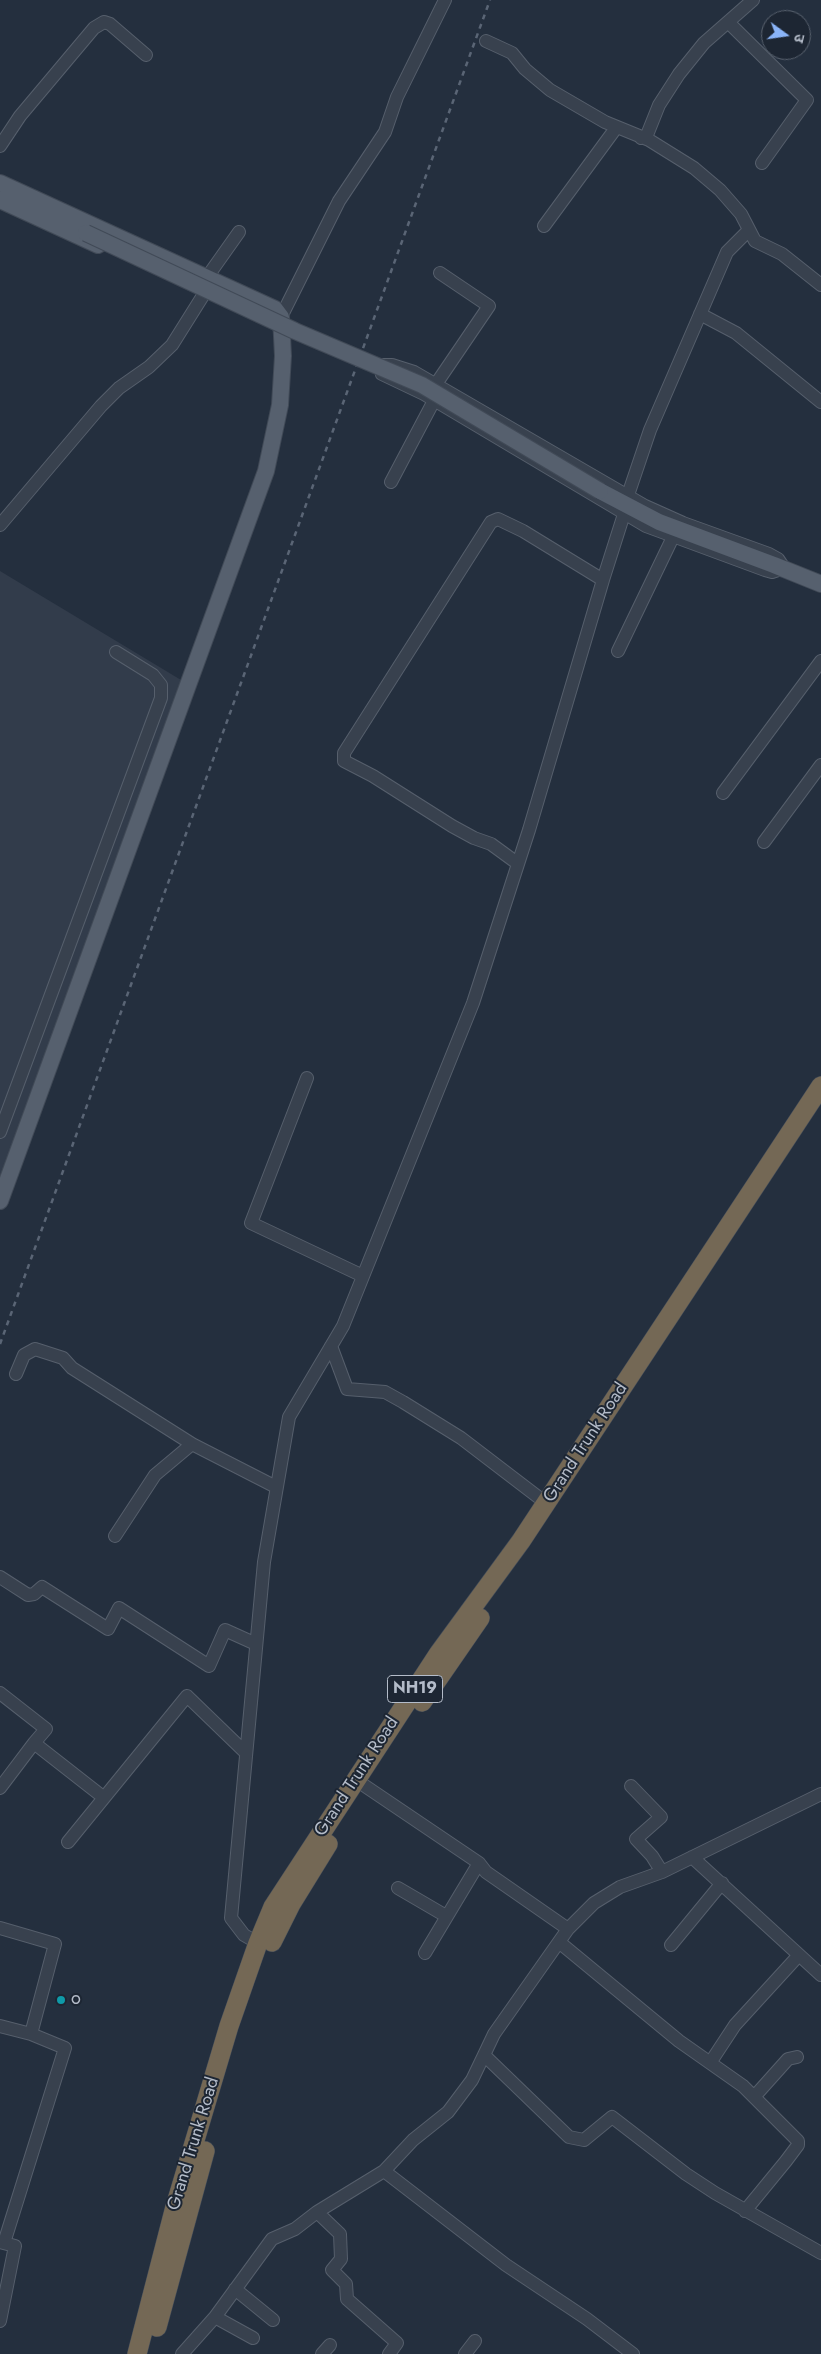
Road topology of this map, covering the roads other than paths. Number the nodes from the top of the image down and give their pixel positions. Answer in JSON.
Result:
{"nodes":[{"id":1,"x":445,"y":0,"type":"edge"},
{"id":2,"x":753,"y":0,"type":"edge"},
{"id":3,"x":729,"y":23,"type":"junction"},
{"id":4,"x":486,"y":41,"type":"dead end"},
{"id":5,"x":146,"y":55,"type":"dead end"},
{"id":6,"x":616,"y":128,"type":"junction"},
{"id":7,"x":641,"y":138,"type":"junction"},
{"id":8,"x":0,"y":146,"type":"edge"},
{"id":9,"x":762,"y":163,"type":"dead end"},
{"id":10,"x":0,"y":183,"type":"edge"},
{"id":11,"x":0,"y":193,"type":"edge"},
{"id":12,"x":0,"y":200,"type":"edge"},
{"id":13,"x":544,"y":226,"type":"dead end"},
{"id":14,"x":749,"y":230,"type":"junction"},
{"id":15,"x":239,"y":232,"type":"dead end"},
{"id":16,"x":440,"y":273,"type":"dead end"},
{"id":17,"x":821,"y":285,"type":"edge"},
{"id":18,"x":206,"y":286,"type":"junction"},
{"id":19,"x":700,"y":314,"type":"junction"},
{"id":20,"x":281,"y":318,"type":"junction"},
{"id":21,"x":282,"y":339,"type":"junction"},
{"id":22,"x":439,"y":385,"type":"junction"},
{"id":23,"x":435,"y":400,"type":"junction"},
{"id":24,"x":821,"y":402,"type":"edge"},
{"id":25,"x":391,"y":482,"type":"dead end"},
{"id":26,"x":628,"y":495,"type":"junction"},
{"id":27,"x":624,"y":514,"type":"junction"},
{"id":28,"x":0,"y":524,"type":"edge"},
{"id":29,"x":673,"y":536,"type":"junction"},
{"id":30,"x":784,"y":568,"type":"junction"},
{"id":31,"x":603,"y":580,"type":"junction"},
{"id":32,"x":821,"y":584,"type":"edge"},
{"id":33,"x":618,"y":651,"type":"dead end"},
{"id":34,"x":116,"y":652,"type":"dead end"},
{"id":35,"x":821,"y":661,"type":"edge"},
{"id":36,"x":821,"y":765,"type":"edge"},
{"id":37,"x":723,"y":793,"type":"dead end"},
{"id":38,"x":764,"y":842,"type":"dead end"},
{"id":39,"x":517,"y":863,"type":"junction"},
{"id":40,"x":307,"y":1078,"type":"dead end"},
{"id":41,"x":821,"y":1086,"type":"edge"},
{"id":42,"x":821,"y":1108,"type":"edge"},
{"id":43,"x":0,"y":1132,"type":"edge"},
{"id":44,"x":0,"y":1201,"type":"edge"},
{"id":45,"x":363,"y":1276,"type":"junction"},
{"id":46,"x":331,"y":1346,"type":"junction"},
{"id":47,"x":16,"y":1374,"type":"dead end"},
{"id":48,"x":192,"y":1444,"type":"junction"},
{"id":49,"x":276,"y":1487,"type":"junction"},
{"id":50,"x":546,"y":1503,"type":"junction"},
{"id":51,"x":115,"y":1536,"type":"dead end"},
{"id":52,"x":0,"y":1577,"type":"edge"},
{"id":53,"x":256,"y":1644,"type":"junction"},
{"id":54,"x":1,"y":1696,"type":"edge"},
{"id":55,"x":34,"y":1743,"type":"junction"},
{"id":56,"x":246,"y":1753,"type":"junction"},
{"id":57,"x":365,"y":1786,"type":"junction"},
{"id":58,"x":631,"y":1786,"type":"dead end"},
{"id":59,"x":0,"y":1788,"type":"edge"},
{"id":60,"x":821,"y":1794,"type":"edge"},
{"id":61,"x":103,"y":1797,"type":"junction"},
{"id":62,"x":68,"y":1842,"type":"dead end"},
{"id":63,"x":692,"y":1857,"type":"junction"},
{"id":64,"x":479,"y":1863,"type":"junction"},
{"id":65,"x":662,"y":1872,"type":"junction"},
{"id":66,"x":722,"y":1883,"type":"junction"},
{"id":67,"x":398,"y":1888,"type":"dead end"},
{"id":68,"x":446,"y":1916,"type":"junction"},
{"id":69,"x":0,"y":1928,"type":"edge"},
{"id":70,"x":568,"y":1929,"type":"junction"},
{"id":71,"x":559,"y":1942,"type":"junction"},
{"id":72,"x":258,"y":1943,"type":"junction"},
{"id":73,"x":671,"y":1945,"type":"dead end"},
{"id":74,"x":425,"y":1953,"type":"dead end"},
{"id":75,"x":799,"y":1955,"type":"junction"},
{"id":76,"x":821,"y":1975,"type":"edge"},
{"id":77,"x":0,"y":2026,"type":"edge"},
{"id":78,"x":31,"y":2034,"type":"junction"},
{"id":79,"x":484,"y":2055,"type":"junction"},
{"id":80,"x":796,"y":2057,"type":"dead end"},
{"id":81,"x":710,"y":2063,"type":"junction"},
{"id":82,"x":754,"y":2097,"type":"junction"},
{"id":83,"x":384,"y":2171,"type":"junction"},
{"id":84,"x":745,"y":2211,"type":"junction"},
{"id":85,"x":317,"y":2212,"type":"junction"},
{"id":86,"x":2,"y":2242,"type":"edge"},
{"id":87,"x":821,"y":2253,"type":"edge"},
{"id":88,"x":236,"y":2290,"type":"junction"},
{"id":89,"x":215,"y":2317,"type":"junction"},
{"id":90,"x":0,"y":2320,"type":"edge"},
{"id":91,"x":273,"y":2320,"type":"dead end"},
{"id":92,"x":253,"y":2338,"type":"dead end"},
{"id":93,"x":475,"y":2340,"type":"dead end"},
{"id":94,"x":137,"y":2354,"type":"edge"},
{"id":95,"x":150,"y":2354,"type":"edge"},
{"id":96,"x":182,"y":2354,"type":"edge"},
{"id":97,"x":389,"y":2354,"type":"edge"},
{"id":98,"x":465,"y":2354,"type":"edge"},
{"id":99,"x":634,"y":2354,"type":"edge"}],
"edges":[{"from":1,"to":20,"type":"street"},
{"from":2,"to":3,"type":"street"},
{"from":3,"to":7,"type":"street"},
{"from":3,"to":9,"type":"street"},
{"from":4,"to":6,"type":"street"},
{"from":5,"to":8,"type":"street"},
{"from":6,"to":7,"type":"street"},
{"from":6,"to":13,"type":"street"},
{"from":7,"to":14,"type":"street"},
{"from":10,"to":18,"type":"main road"},
{"from":11,"to":30,"type":"main road","bridge":true},
{"from":12,"to":18,"type":"main road"},
{"from":14,"to":17,"type":"street"},
{"from":14,"to":19,"type":"street"},
{"from":15,"to":18,"type":"street"},
{"from":16,"to":22,"type":"street"},
{"from":18,"to":20,"type":"main road"},
{"from":18,"to":21,"type":"main road"},
{"from":18,"to":28,"type":"street"},
{"from":19,"to":24,"type":"street"},
{"from":19,"to":26,"type":"street"},
{"from":20,"to":21,"type":"main road"},
{"from":21,"to":44,"type":"main road"},
{"from":22,"to":23,"type":"street"},
{"from":22,"to":23,"type":"street"},
{"from":22,"to":26,"type":"street"},
{"from":23,"to":25,"type":"street"},
{"from":23,"to":27,"type":"street"},
{"from":26,"to":30,"type":"street"},
{"from":27,"to":29,"type":"street"},
{"from":27,"to":31,"type":"street"},
{"from":29,"to":30,"type":"street"},
{"from":29,"to":33,"type":"street"},
{"from":30,"to":32,"type":"main road"},
{"from":31,"to":39,"type":"street"},
{"from":31,"to":39,"type":"street"},
{"from":34,"to":43,"type":"street"},
{"from":35,"to":37,"type":"street"},
{"from":36,"to":38,"type":"street"},
{"from":39,"to":45,"type":"street"},
{"from":40,"to":45,"type":"street"},
{"from":41,"to":50,"type":"highway","name":"Grand Trunk Road","number":"NH19"},
{"from":42,"to":57,"type":"highway","name":"Grand Trunk Road","number":"NH19"},
{"from":45,"to":46,"type":"street"},
{"from":46,"to":49,"type":"street"},
{"from":46,"to":50,"type":"street"},
{"from":47,"to":48,"type":"street"},
{"from":48,"to":49,"type":"street"},
{"from":48,"to":51,"type":"street"},
{"from":49,"to":53,"type":"street"},
{"from":50,"to":72,"type":"highway","name":"Grand Trunk Road","number":"NH19"},
{"from":52,"to":53,"type":"street"},
{"from":53,"to":56,"type":"street"},
{"from":54,"to":55,"type":"street"},
{"from":55,"to":59,"type":"street"},
{"from":55,"to":61,"type":"street"},
{"from":56,"to":61,"type":"street"},
{"from":56,"to":72,"type":"street"},
{"from":57,"to":64,"type":"street"},
{"from":57,"to":95,"type":"highway","name":"Grand Trunk Road","number":"NH19"},
{"from":58,"to":65,"type":"street"},
{"from":60,"to":63,"type":"street"},
{"from":61,"to":62,"type":"street"},
{"from":63,"to":65,"type":"street"},
{"from":63,"to":66,"type":"street"},
{"from":64,"to":68,"type":"street"},
{"from":64,"to":70,"type":"street"},
{"from":65,"to":70,"type":"street"},
{"from":66,"to":73,"type":"street"},
{"from":66,"to":75,"type":"street"},
{"from":67,"to":68,"type":"street"},
{"from":68,"to":74,"type":"street"},
{"from":69,"to":78,"type":"street"},
{"from":70,"to":71,"type":"street"},
{"from":71,"to":79,"type":"street"},
{"from":71,"to":81,"type":"street"},
{"from":72,"to":94,"type":"highway","name":"Grand Trunk Road","number":"NH19"},
{"from":75,"to":76,"type":"street"},
{"from":75,"to":81,"type":"street"},
{"from":77,"to":78,"type":"street"},
{"from":78,"to":86,"type":"street"},
{"from":79,"to":83,"type":"street"},
{"from":79,"to":84,"type":"street"},
{"from":80,"to":82,"type":"street"},
{"from":81,"to":82,"type":"street"},
{"from":82,"to":84,"type":"street"},
{"from":83,"to":85,"type":"street"},
{"from":83,"to":99,"type":"street"},
{"from":84,"to":87,"type":"street"},
{"from":85,"to":88,"type":"street"},
{"from":85,"to":97,"type":"street"},
{"from":86,"to":90,"type":"street"},
{"from":88,"to":89,"type":"street"},
{"from":88,"to":91,"type":"street"},
{"from":89,"to":92,"type":"street"},
{"from":89,"to":96,"type":"street"},
{"from":93,"to":98,"type":"street"}]}
